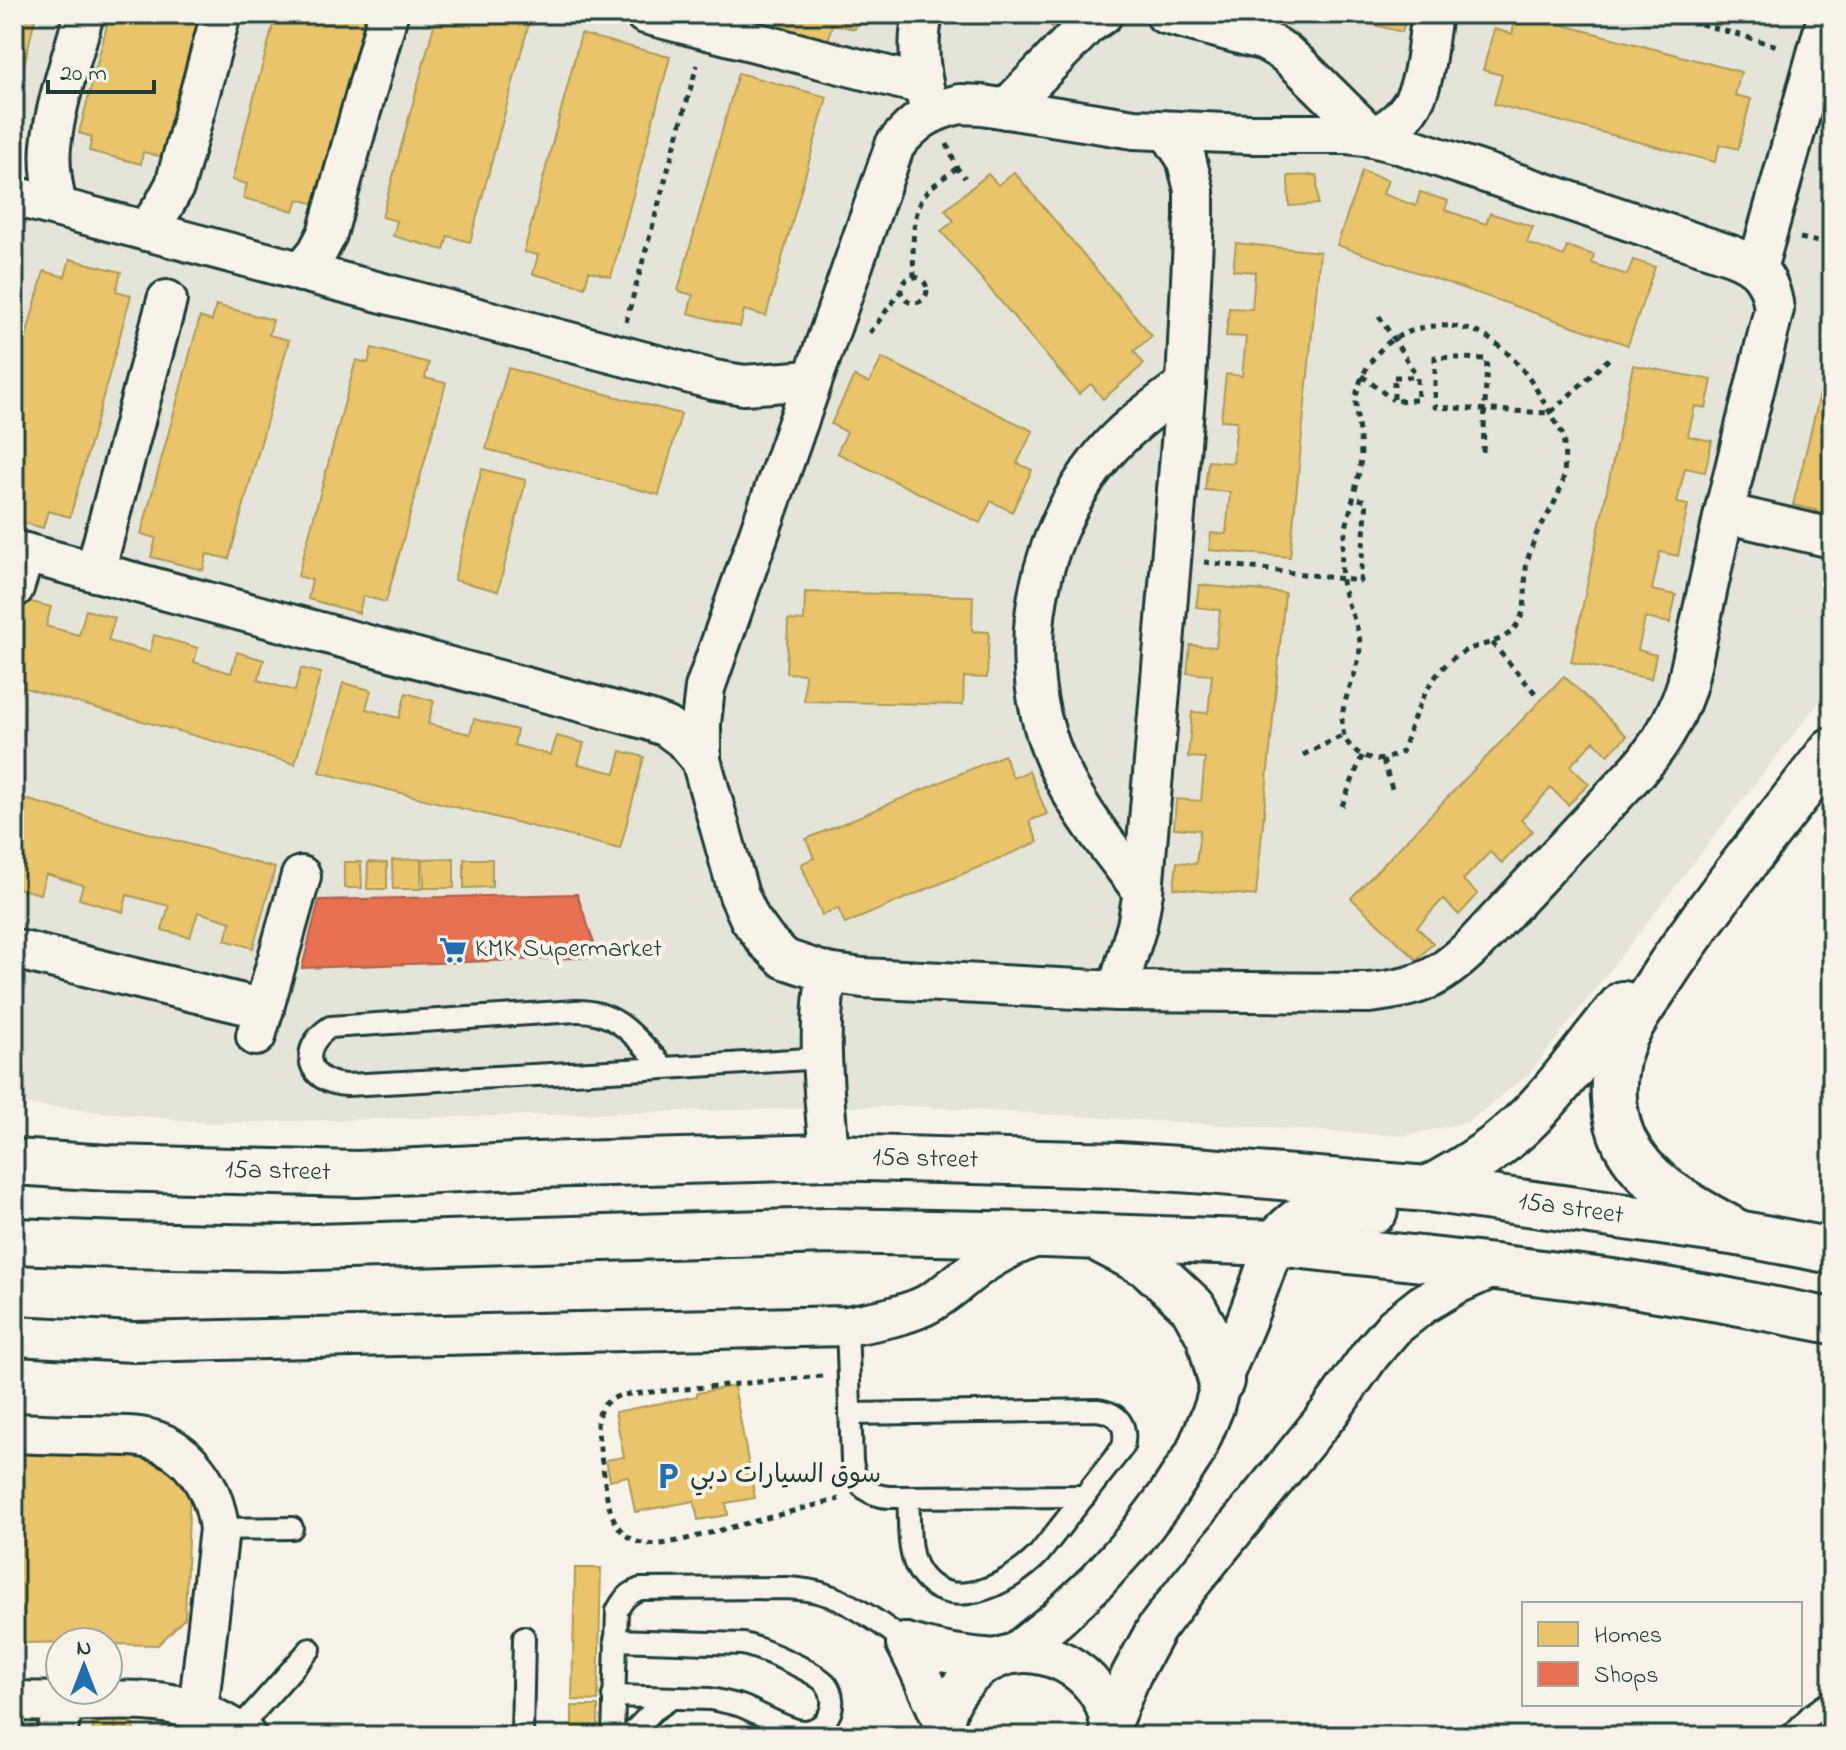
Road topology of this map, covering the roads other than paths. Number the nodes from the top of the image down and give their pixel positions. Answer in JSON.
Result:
{"nodes":[{"id":1,"x":84,"y":14,"type":"edge"},
{"id":2,"x":221,"y":14,"type":"edge"},
{"id":3,"x":388,"y":14,"type":"edge"},
{"id":4,"x":645,"y":14,"type":"edge"},
{"id":5,"x":923,"y":14,"type":"edge"},
{"id":6,"x":1103,"y":14,"type":"edge"},
{"id":7,"x":1165,"y":14,"type":"edge"},
{"id":8,"x":1432,"y":14,"type":"edge"},
{"id":9,"x":1828,"y":14,"type":"edge"},
{"id":10,"x":927,"y":99,"type":"junction"},
{"id":11,"x":1006,"y":109,"type":"junction"},
{"id":12,"x":1168,"y":131,"type":"junction"},
{"id":13,"x":1372,"y":137,"type":"junction"},
{"id":14,"x":14,"y":196,"type":"edge"},
{"id":15,"x":57,"y":207,"type":"junction"},
{"id":16,"x":146,"y":231,"type":"junction"},
{"id":17,"x":1757,"y":269,"type":"junction"},
{"id":18,"x":301,"y":272,"type":"junction"},
{"id":19,"x":167,"y":300,"type":"dead end"},
{"id":20,"x":811,"y":380,"type":"junction"},
{"id":21,"x":1186,"y":384,"type":"junction"},
{"id":22,"x":1724,"y":513,"type":"junction"},
{"id":23,"x":1832,"y":538,"type":"edge"},
{"id":24,"x":18,"y":564,"type":"edge"},
{"id":25,"x":95,"y":572,"type":"junction"},
{"id":26,"x":1832,"y":750,"type":"edge"},
{"id":27,"x":701,"y":760,"type":"junction"},
{"id":28,"x":301,"y":876,"type":"dead end"},
{"id":29,"x":1143,"y":892,"type":"junction"},
{"id":30,"x":1689,"y":936,"type":"junction"},
{"id":31,"x":14,"y":949,"type":"edge"},
{"id":32,"x":827,"y":973,"type":"junction"},
{"id":33,"x":1117,"y":991,"type":"junction"},
{"id":34,"x":823,"y":1058,"type":"junction"},
{"id":35,"x":665,"y":1068,"type":"junction"},
{"id":36,"x":829,"y":1157,"type":"junction"},
{"id":37,"x":14,"y":1162,"type":"edge"},
{"id":38,"x":1428,"y":1189,"type":"junction"},
{"id":39,"x":1738,"y":1233,"type":"junction"},
{"id":40,"x":1044,"y":1235,"type":"junction"},
{"id":41,"x":1093,"y":1236,"type":"junction"},
{"id":42,"x":14,"y":1241,"type":"edge"},
{"id":43,"x":1275,"y":1243,"type":"junction"},
{"id":44,"x":1832,"y":1251,"type":"edge"},
{"id":45,"x":1495,"y":1267,"type":"junction"},
{"id":46,"x":1832,"y":1321,"type":"edge"},
{"id":47,"x":847,"y":1326,"type":"junction"},
{"id":48,"x":14,"y":1336,"type":"edge"},
{"id":49,"x":1221,"y":1381,"type":"junction"},
{"id":50,"x":850,"y":1414,"type":"junction"},
{"id":51,"x":14,"y":1433,"type":"edge"},
{"id":52,"x":1085,"y":1496,"type":"junction"},
{"id":53,"x":908,"y":1497,"type":"junction"},
{"id":54,"x":292,"y":1528,"type":"dead end"},
{"id":55,"x":219,"y":1529,"type":"junction"},
{"id":56,"x":524,"y":1637,"type":"dead end"},
{"id":57,"x":615,"y":1640,"type":"junction"},
{"id":58,"x":906,"y":1643,"type":"junction"},
{"id":59,"x":310,"y":1649,"type":"dead end"},
{"id":60,"x":1005,"y":1656,"type":"junction"},
{"id":61,"x":613,"y":1696,"type":"junction"},
{"id":62,"x":672,"y":1698,"type":"junction"},
{"id":63,"x":1832,"y":1700,"type":"edge"},
{"id":64,"x":14,"y":1701,"type":"edge"},
{"id":65,"x":198,"y":1711,"type":"junction"},
{"id":66,"x":60,"y":1719,"type":"edge"},
{"id":67,"x":943,"y":1729,"type":"edge"},
{"id":68,"x":1111,"y":1730,"type":"edge"},
{"id":69,"x":241,"y":1733,"type":"edge"},
{"id":70,"x":522,"y":1736,"type":"edge"},
{"id":71,"x":613,"y":1736,"type":"edge"},
{"id":72,"x":629,"y":1736,"type":"edge"},
{"id":73,"x":1791,"y":1736,"type":"edge"}],
"edges":[{"from":1,"to":15,"type":"street"},
{"from":2,"to":16,"type":"street"},
{"from":3,"to":18,"type":"street"},
{"from":4,"to":10,"type":"street"},
{"from":5,"to":10,"type":"street"},
{"from":6,"to":11,"type":"street"},
{"from":7,"to":13,"type":"street"},
{"from":8,"to":13,"type":"street"},
{"from":9,"to":17,"type":"street"},
{"from":10,"to":11,"type":"street"},
{"from":10,"to":20,"type":"street"},
{"from":11,"to":12,"type":"street"},
{"from":12,"to":13,"type":"street"},
{"from":12,"to":21,"type":"street"},
{"from":13,"to":17,"type":"street"},
{"from":14,"to":15,"type":"street"},
{"from":15,"to":16,"type":"street"},
{"from":16,"to":18,"type":"street"},
{"from":17,"to":22,"type":"street"},
{"from":18,"to":20,"type":"street"},
{"from":19,"to":25,"type":"street"},
{"from":20,"to":27,"type":"street"},
{"from":21,"to":29,"type":"street"},
{"from":21,"to":29,"type":"street"},
{"from":22,"to":23,"type":"street"},
{"from":22,"to":33,"type":"street"},
{"from":24,"to":25,"type":"street"},
{"from":25,"to":27,"type":"street"},
{"from":26,"to":30,"type":"main road"},
{"from":27,"to":32,"type":"street"},
{"from":28,"to":31,"type":"street"},
{"from":29,"to":33,"type":"street"},
{"from":30,"to":38,"type":"main road"},
{"from":30,"to":39,"type":"main road"},
{"from":32,"to":33,"type":"street"},
{"from":32,"to":34,"type":"street"},
{"from":34,"to":35,"type":"lane"},
{"from":34,"to":36,"type":"street"},
{"from":35,"to":35,"type":"lane"},
{"from":36,"to":37,"type":"main road","name":"15a street"},
{"from":36,"to":38,"type":"main road","name":"15a street"},
{"from":38,"to":39,"type":"main road","name":"15a street"},
{"from":39,"to":43,"type":"main road"},
{"from":39,"to":44,"type":"main road","name":"15a street"},
{"from":40,"to":41,"type":"main road"},
{"from":40,"to":42,"type":"main road"},
{"from":40,"to":47,"type":"street"},
{"from":41,"to":43,"type":"main road"},
{"from":41,"to":49,"type":"main road"},
{"from":43,"to":45,"type":"main road"},
{"from":43,"to":49,"type":"street"},
{"from":45,"to":46,"type":"main road"},
{"from":45,"to":68,"type":"street"},
{"from":47,"to":48,"type":"street"},
{"from":47,"to":50,"type":"lane"},
{"from":49,"to":60,"type":"street"},
{"from":50,"to":52,"type":"lane"},
{"from":50,"to":53,"type":"lane"},
{"from":51,"to":55,"type":"street"},
{"from":52,"to":53,"type":"lane"},
{"from":52,"to":53,"type":"lane"},
{"from":54,"to":55,"type":"lane"},
{"from":55,"to":65,"type":"street"},
{"from":56,"to":70,"type":"lane"},
{"from":57,"to":58,"type":"lane"},
{"from":57,"to":61,"type":"lane"},
{"from":57,"to":62,"type":"lane"},
{"from":58,"to":60,"type":"street"},
{"from":58,"to":67,"type":"street"},
{"from":59,"to":69,"type":"lane"},
{"from":60,"to":67,"type":"street"},
{"from":60,"to":68,"type":"street"},
{"from":61,"to":62,"type":"lane"},
{"from":61,"to":71,"type":"lane"},
{"from":62,"to":72,"type":"lane"},
{"from":63,"to":73,"type":"lane"},
{"from":64,"to":66,"type":"street"},
{"from":65,"to":66,"type":"street"},
{"from":65,"to":69,"type":"street"}]}
